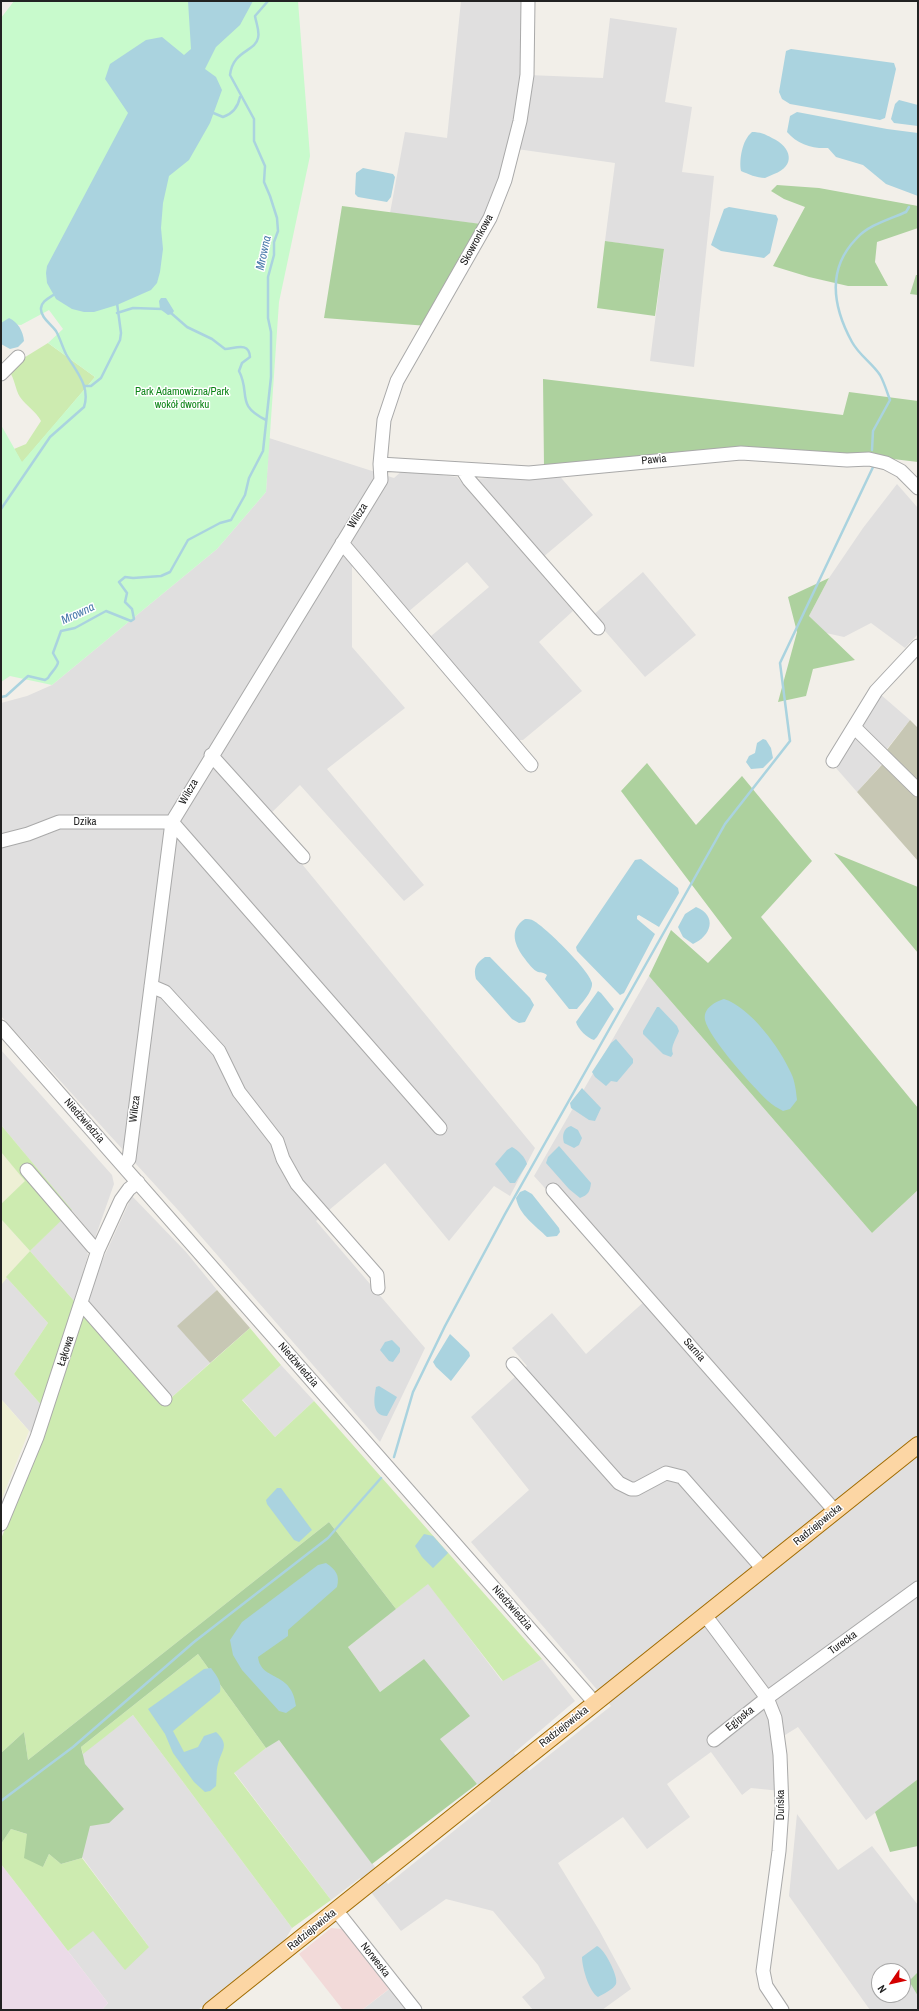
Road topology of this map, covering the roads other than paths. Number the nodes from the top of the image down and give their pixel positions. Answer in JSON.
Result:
{"nodes":[{"id":1,"x":528,"y":1,"type":"edge"},
{"id":2,"x":18,"y":357,"type":"dead end"},
{"id":3,"x":1,"y":374,"type":"edge"},
{"id":4,"x":380,"y":464,"type":"junction"},
{"id":5,"x":462,"y":469,"type":"junction"},
{"id":6,"x":918,"y":488,"type":"edge"},
{"id":7,"x":342,"y":543,"type":"junction"},
{"id":8,"x":598,"y":628,"type":"dead end"},
{"id":9,"x":918,"y":646,"type":"edge"},
{"id":10,"x":854,"y":727,"type":"junction"},
{"id":11,"x":211,"y":755,"type":"junction"},
{"id":12,"x":834,"y":761,"type":"dead end"},
{"id":13,"x":531,"y":765,"type":"dead end"},
{"id":14,"x":918,"y":790,"type":"edge"},
{"id":15,"x":172,"y":822,"type":"junction"},
{"id":16,"x":1,"y":841,"type":"edge"},
{"id":17,"x":303,"y":857,"type":"dead end"},
{"id":18,"x":151,"y":986,"type":"junction"},
{"id":19,"x":1,"y":1027,"type":"edge"},
{"id":20,"x":440,"y":1128,"type":"dead end"},
{"id":21,"x":124,"y":1165,"type":"junction"},
{"id":22,"x":27,"y":1170,"type":"dead end"},
{"id":23,"x":138,"y":1182,"type":"junction"},
{"id":24,"x":552,"y":1190,"type":"dead end"},
{"id":25,"x":98,"y":1250,"type":"junction"},
{"id":26,"x":378,"y":1288,"type":"dead end"},
{"id":27,"x":81,"y":1304,"type":"junction"},
{"id":28,"x":513,"y":1364,"type":"dead end"},
{"id":29,"x":165,"y":1399,"type":"dead end"},
{"id":30,"x":918,"y":1445,"type":"edge"},
{"id":31,"x":835,"y":1511,"type":"junction"},
{"id":32,"x":1,"y":1524,"type":"edge"},
{"id":33,"x":763,"y":1569,"type":"junction"},
{"id":34,"x":918,"y":1588,"type":"edge"},
{"id":35,"x":705,"y":1615,"type":"junction"},
{"id":36,"x":767,"y":1698,"type":"junction"},
{"id":37,"x":595,"y":1703,"type":"junction"},
{"id":38,"x":714,"y":1740,"type":"dead end"},
{"id":39,"x":336,"y":1910,"type":"junction"},
{"id":40,"x":212,"y":2010,"type":"edge"},
{"id":41,"x":414,"y":2010,"type":"edge"},
{"id":42,"x":782,"y":2010,"type":"edge"}],
"edges":[{"from":1,"to":4,"type":"street","name":"Skowronkowa"},
{"from":2,"to":3,"type":"street"},
{"from":4,"to":5,"type":"street","name":"Pawia"},
{"from":4,"to":7,"type":"street","name":"Wilcza"},
{"from":5,"to":6,"type":"street","name":"Pawia"},
{"from":5,"to":8,"type":"street"},
{"from":7,"to":11,"type":"street","name":"Wilcza"},
{"from":7,"to":13,"type":"street"},
{"from":9,"to":10,"type":"street"},
{"from":10,"to":12,"type":"street"},
{"from":10,"to":14,"type":"street"},
{"from":11,"to":15,"type":"street","name":"Wilcza"},
{"from":11,"to":17,"type":"street"},
{"from":15,"to":16,"type":"street","name":"Dzika"},
{"from":15,"to":18,"type":"street","name":"Wilcza"},
{"from":15,"to":20,"type":"street"},
{"from":18,"to":21,"type":"street","name":"Wilcza"},
{"from":18,"to":26,"type":"street"},
{"from":19,"to":21,"type":"street","name":"Niedźwiedzia"},
{"from":21,"to":23,"type":"street","name":"Niedźwiedzia"},
{"from":22,"to":25,"type":"street"},
{"from":23,"to":25,"type":"street","name":"Łąkowa"},
{"from":23,"to":37,"type":"street","name":"Niedźwiedzia"},
{"from":24,"to":31,"type":"street","name":"Sarnia"},
{"from":25,"to":27,"type":"street","name":"Łąkowa"},
{"from":27,"to":29,"type":"street"},
{"from":27,"to":32,"type":"street","name":"Łąkowa"},
{"from":28,"to":33,"type":"street"},
{"from":30,"to":31,"type":"main road","name":"Radziejowicka"},
{"from":31,"to":33,"type":"main road","name":"Radziejowicka"},
{"from":33,"to":35,"type":"main road","name":"Radziejowicka"},
{"from":34,"to":36,"type":"street","name":"Turecka"},
{"from":35,"to":36,"type":"street","name":"Duńska"},
{"from":35,"to":37,"type":"main road","name":"Radziejowicka"},
{"from":36,"to":38,"type":"street","name":"Egipska"},
{"from":36,"to":42,"type":"street","name":"Duńska"},
{"from":37,"to":39,"type":"main road","name":"Radziejowicka"},
{"from":39,"to":40,"type":"main road","name":"Radziejowicka"},
{"from":39,"to":41,"type":"street","name":"Norweska"}]}
